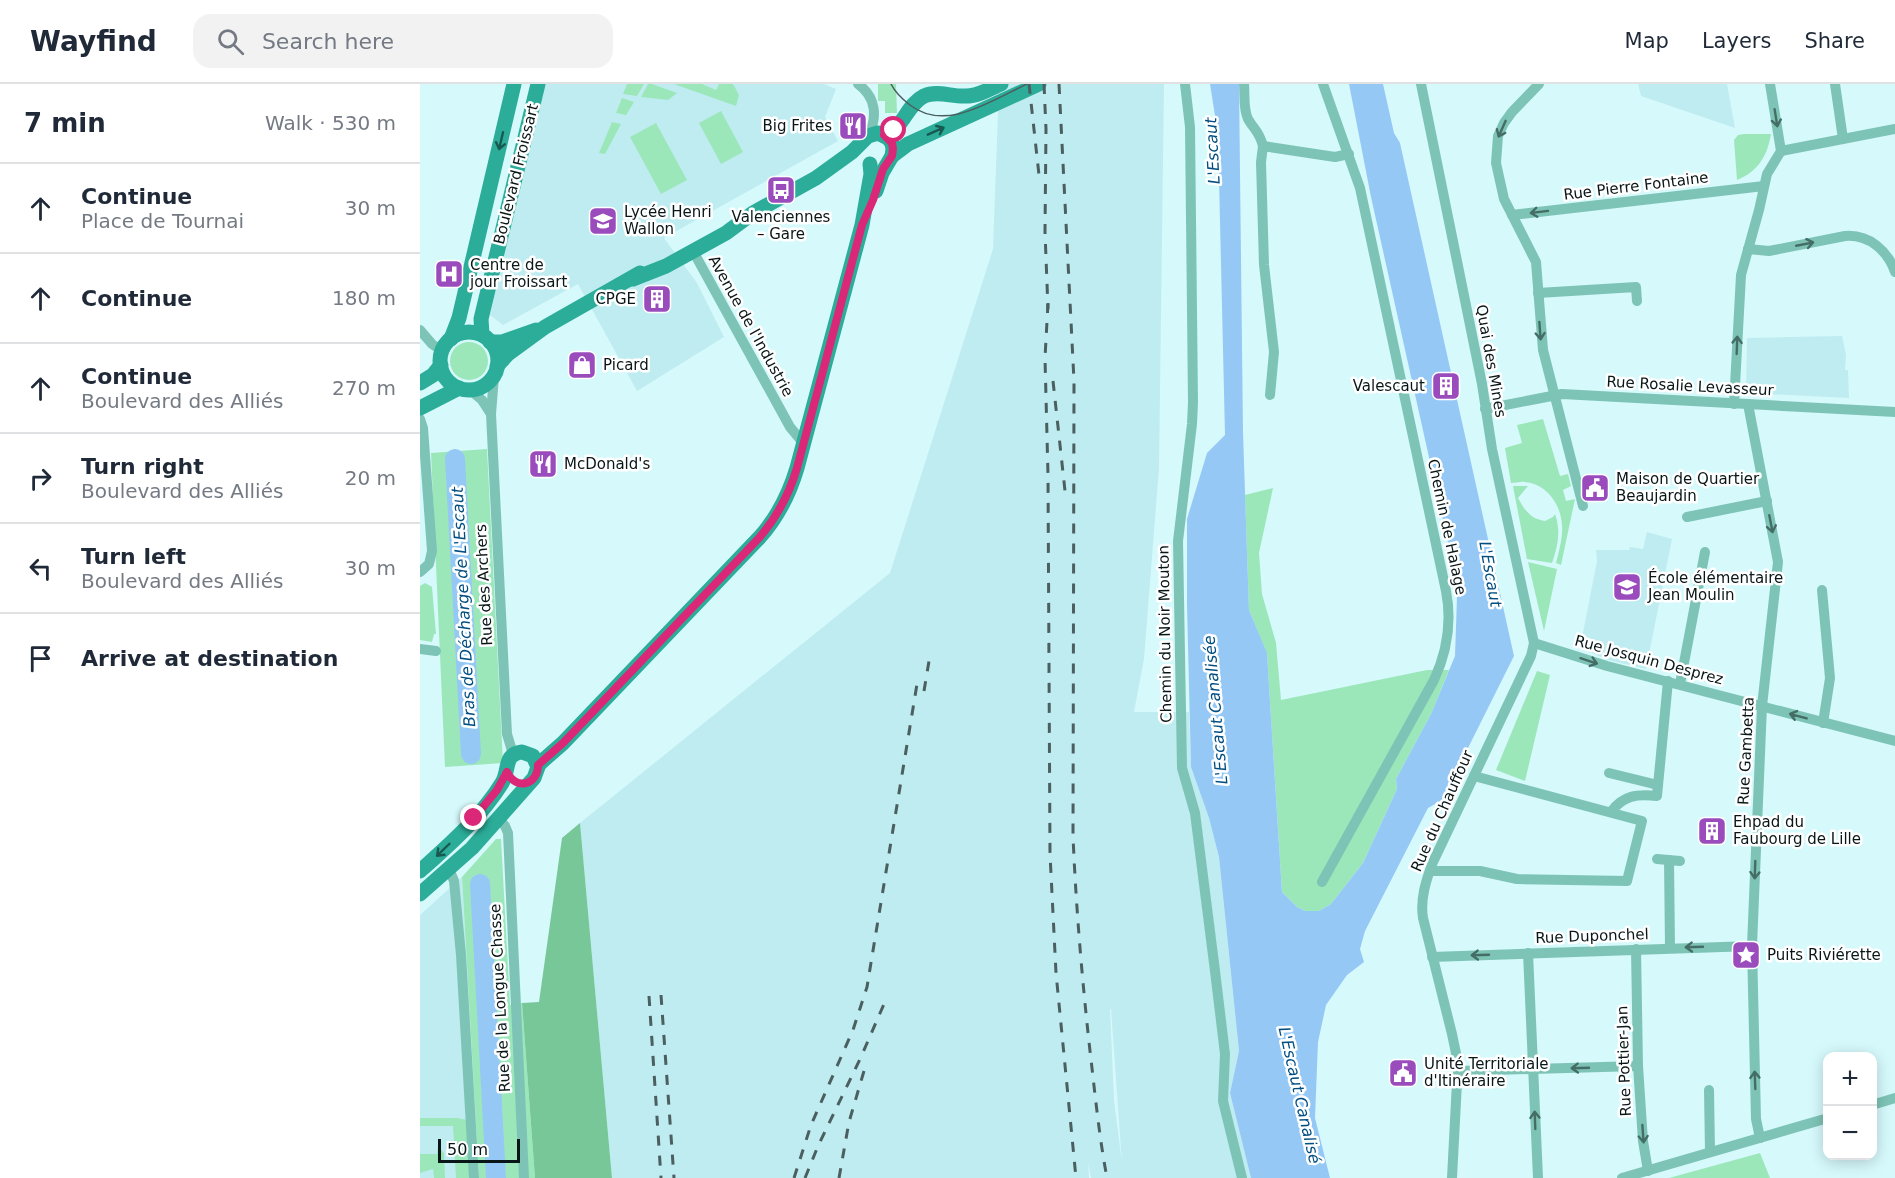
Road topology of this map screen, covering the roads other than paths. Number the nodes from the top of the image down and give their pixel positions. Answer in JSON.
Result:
{"nodes":[{"id":1,"x":514,"y":84,"type":"edge"},
{"id":2,"x":538,"y":84,"type":"edge"},
{"id":3,"x":858,"y":84,"type":"edge"},
{"id":4,"x":1001,"y":84,"type":"edge"},
{"id":5,"x":1039,"y":84,"type":"edge"},
{"id":6,"x":1185,"y":84,"type":"edge"},
{"id":7,"x":1244,"y":84,"type":"edge"},
{"id":8,"x":1323,"y":84,"type":"edge"},
{"id":9,"x":1421,"y":84,"type":"edge"},
{"id":10,"x":1539,"y":84,"type":"edge"},
{"id":11,"x":1770,"y":84,"type":"edge"},
{"id":12,"x":1835,"y":84,"type":"edge"},
{"id":13,"x":1895,"y":129,"type":"edge"},
{"id":14,"x":884,"y":135,"type":"junction"},
{"id":15,"x":1843,"y":139,"type":"junction"},
{"id":16,"x":865,"y":140,"type":"junction"},
{"id":17,"x":1263,"y":146,"type":"junction"},
{"id":18,"x":1781,"y":151,"type":"junction"},
{"id":19,"x":1349,"y":154,"type":"junction"},
{"id":20,"x":890,"y":159,"type":"junction"},
{"id":21,"x":868,"y":163,"type":"junction"},
{"id":22,"x":816,"y":178,"type":"junction"},
{"id":23,"x":1764,"y":186,"type":"junction"},
{"id":24,"x":753,"y":213,"type":"junction"},
{"id":25,"x":1512,"y":215,"type":"junction"},
{"id":26,"x":862,"y":225,"type":"junction"},
{"id":27,"x":1748,"y":249,"type":"junction"},
{"id":28,"x":693,"y":251,"type":"junction"},
{"id":29,"x":1895,"y":272,"type":"edge"},
{"id":30,"x":633,"y":279,"type":"junction"},
{"id":31,"x":1538,"y":293,"type":"junction"},
{"id":32,"x":1637,"y":301,"type":"dead end"},
{"id":33,"x":545,"y":327,"type":"junction"},
{"id":34,"x":420,"y":330,"type":"edge"},
{"id":35,"x":486,"y":338,"type":"junction"},
{"id":36,"x":444,"y":352,"type":"junction"},
{"id":37,"x":495,"y":371,"type":"junction"},
{"id":38,"x":420,"y":383,"type":"edge"},
{"id":39,"x":465,"y":389,"type":"junction"},
{"id":40,"x":1270,"y":395,"type":"dead end"},
{"id":41,"x":1553,"y":395,"type":"junction"},
{"id":42,"x":1734,"y":404,"type":"junction"},
{"id":43,"x":1748,"y":404,"type":"junction"},
{"id":44,"x":420,"y":408,"type":"edge"},
{"id":45,"x":1485,"y":409,"type":"junction"},
{"id":46,"x":1895,"y":412,"type":"edge"},
{"id":47,"x":490,"y":414,"type":"junction"},
{"id":48,"x":420,"y":420,"type":"edge"},
{"id":49,"x":804,"y":444,"type":"junction"},
{"id":50,"x":1767,"y":501,"type":"junction"},
{"id":51,"x":1583,"y":506,"type":"dead end"},
{"id":52,"x":1687,"y":517,"type":"dead end"},
{"id":53,"x":1705,"y":552,"type":"dead end"},
{"id":54,"x":420,"y":572,"type":"edge"},
{"id":55,"x":1822,"y":590,"type":"dead end"},
{"id":56,"x":1534,"y":643,"type":"junction"},
{"id":57,"x":420,"y":649,"type":"edge"},
{"id":58,"x":436,"y":651,"type":"dead end"},
{"id":59,"x":1668,"y":681,"type":"junction"},
{"id":60,"x":1680,"y":684,"type":"junction"},
{"id":61,"x":1762,"y":706,"type":"junction"},
{"id":62,"x":1823,"y":723,"type":"junction"},
{"id":63,"x":1895,"y":741,"type":"edge"},
{"id":64,"x":513,"y":754,"type":"junction"},
{"id":65,"x":538,"y":765,"type":"junction"},
{"id":66,"x":507,"y":772,"type":"junction"},
{"id":67,"x":1609,"y":773,"type":"dead end"},
{"id":68,"x":1473,"y":776,"type":"junction"},
{"id":69,"x":530,"y":781,"type":"junction"},
{"id":70,"x":1658,"y":785,"type":"junction"},
{"id":71,"x":1611,"y":812,"type":"junction"},
{"id":72,"x":499,"y":819,"type":"junction"},
{"id":73,"x":1657,"y":859,"type":"dead end"},
{"id":74,"x":449,"y":869,"type":"junction"},
{"id":75,"x":1430,"y":871,"type":"junction"},
{"id":76,"x":420,"y":872,"type":"edge"},
{"id":77,"x":1322,"y":882,"type":"dead end"},
{"id":78,"x":420,"y":894,"type":"edge"},
{"id":79,"x":1752,"y":946,"type":"junction"},
{"id":80,"x":1670,"y":948,"type":"junction"},
{"id":81,"x":1636,"y":949,"type":"junction"},
{"id":82,"x":1528,"y":953,"type":"junction"},
{"id":83,"x":1432,"y":957,"type":"junction"},
{"id":84,"x":1638,"y":1066,"type":"junction"},
{"id":85,"x":1533,"y":1070,"type":"junction"},
{"id":86,"x":1458,"y":1071,"type":"junction"},
{"id":87,"x":1709,"y":1090,"type":"dead end"},
{"id":88,"x":1895,"y":1098,"type":"edge"},
{"id":89,"x":1877,"y":1103,"type":"edge"},
{"id":90,"x":1823,"y":1119,"type":"edge"},
{"id":91,"x":1760,"y":1138,"type":"junction"},
{"id":92,"x":1710,"y":1152,"type":"junction"},
{"id":93,"x":1647,"y":1170,"type":"junction"},
{"id":94,"x":1626,"y":1177,"type":"edge"},
{"id":95,"x":474,"y":1178,"type":"edge"},
{"id":96,"x":524,"y":1178,"type":"edge"},
{"id":97,"x":1242,"y":1178,"type":"edge"},
{"id":98,"x":1452,"y":1178,"type":"edge"},
{"id":99,"x":1538,"y":1178,"type":"edge"}],
"edges":[{"from":1,"to":36,"type":"main road","name":"Boulevard Froissart","one_way":true},
{"from":2,"to":35,"type":"main road","name":"Boulevard Froissart"},
{"from":3,"to":16,"type":"street"},
{"from":4,"to":14,"type":"main road"},
{"from":20,"to":5,"type":"main road","one_way":true},
{"from":6,"to":97,"type":"street","name":"Chemin du Noir Mouton"},
{"from":7,"to":17,"type":"street"},
{"from":8,"to":19,"type":"street","name":"Chemin de Halage"},
{"from":9,"to":45,"type":"street","name":"Quai des Mines"},
{"from":10,"to":25,"type":"street","one_way":true},
{"from":11,"to":18,"type":"street","one_way":true},
{"from":12,"to":15,"type":"street"},
{"from":13,"to":15,"type":"street"},
{"from":14,"to":16,"type":"main road"},
{"from":14,"to":20,"type":"main road"},
{"from":15,"to":18,"type":"street"},
{"from":16,"to":21,"type":"main road"},
{"from":16,"to":22,"type":"main road"},
{"from":17,"to":19,"type":"street"},
{"from":17,"to":40,"type":"street"},
{"from":18,"to":23,"type":"street"},
{"from":19,"to":77,"type":"street","name":"Chemin de Halage"},
{"from":20,"to":21,"type":"main road"},
{"from":20,"to":26,"type":"main road"},
{"from":21,"to":22,"type":"main road"},
{"from":21,"to":26,"type":"main road"},
{"from":22,"to":24,"type":"main road"},
{"from":23,"to":25,"type":"street","name":"Rue Pierre Fontaine","one_way":true},
{"from":23,"to":27,"type":"street"},
{"from":24,"to":28,"type":"main road"},
{"from":24,"to":30,"type":"main road"},
{"from":25,"to":31,"type":"street"},
{"from":26,"to":49,"type":"main road"},
{"from":27,"to":29,"type":"street","one_way":true},
{"from":42,"to":27,"type":"street","one_way":true},
{"from":28,"to":30,"type":"main road"},
{"from":28,"to":49,"type":"street","name":"Avenue de l'Industrie"},
{"from":30,"to":33,"type":"main road"},
{"from":31,"to":32,"type":"street"},
{"from":31,"to":41,"type":"street","one_way":true},
{"from":33,"to":35,"type":"main road"},
{"from":33,"to":37,"type":"main road"},
{"from":34,"to":36,"type":"street"},
{"from":35,"to":36,"type":"main road"},
{"from":35,"to":37,"type":"main road"},
{"from":36,"to":38,"type":"main road"},
{"from":36,"to":39,"type":"main road"},
{"from":37,"to":39,"type":"main road"},
{"from":37,"to":47,"type":"street","name":"Rue des Archers"},
{"from":39,"to":44,"type":"main road"},
{"from":39,"to":47,"type":"street"},
{"from":41,"to":42,"type":"street","name":"Rue Rosalie Levasseur"},
{"from":41,"to":45,"type":"street","name":"Rue Rosalie Levasseur"},
{"from":41,"to":51,"type":"street"},
{"from":42,"to":43,"type":"street","name":"Rue Rosalie Levasseur"},
{"from":43,"to":46,"type":"street","name":"Rue Rosalie Levasseur"},
{"from":43,"to":50,"type":"street","name":"Rue Gambetta"},
{"from":45,"to":56,"type":"street","name":"Quai des Mines"},
{"from":47,"to":64,"type":"street","name":"Rue des Archers"},
{"from":48,"to":54,"type":"street"},
{"from":49,"to":65,"type":"main road"},
{"from":50,"to":52,"type":"street"},
{"from":50,"to":61,"type":"street","name":"Rue Gambetta","one_way":true},
{"from":53,"to":60,"type":"street"},
{"from":55,"to":62,"type":"street"},
{"from":56,"to":59,"type":"street","name":"Rue Josquin Desprez","one_way":true},
{"from":56,"to":68,"type":"street","name":"Rue du Chauffour"},
{"from":57,"to":58,"type":"street"},
{"from":59,"to":60,"type":"street","name":"Rue Josquin Desprez"},
{"from":59,"to":70,"type":"street"},
{"from":60,"to":61,"type":"street","name":"Rue Josquin Desprez"},
{"from":62,"to":61,"type":"street","name":"Rue Josquin Desprez","one_way":true},
{"from":61,"to":79,"type":"street","name":"Rue Gambetta","one_way":true},
{"from":62,"to":63,"type":"street","name":"Rue Josquin Desprez"},
{"from":64,"to":65,"type":"main road"},
{"from":64,"to":66,"type":"main road"},
{"from":65,"to":69,"type":"main road"},
{"from":66,"to":69,"type":"main road"},
{"from":66,"to":76,"type":"main road","one_way":true},
{"from":67,"to":70,"type":"street"},
{"from":68,"to":71,"type":"street"},
{"from":68,"to":75,"type":"street","name":"Rue du Chauffour"},
{"from":69,"to":72,"type":"main road"},
{"from":70,"to":71,"type":"street"},
{"from":71,"to":75,"type":"street"},
{"from":72,"to":74,"type":"main road"},
{"from":72,"to":96,"type":"street","name":"Rue de la Longue Chasse"},
{"from":73,"to":80,"type":"street"},
{"from":74,"to":78,"type":"main road"},
{"from":74,"to":95,"type":"street"},
{"from":75,"to":83,"type":"street","name":"Rue du Chauffour"},
{"from":79,"to":80,"type":"street","name":"Rue Duponchel","one_way":true},
{"from":91,"to":79,"type":"street","name":"Rue Gambetta","one_way":true},
{"from":80,"to":81,"type":"street","name":"Rue Duponchel"},
{"from":81,"to":82,"type":"street","name":"Rue Duponchel"},
{"from":81,"to":84,"type":"street","name":"Rue Pottier-Jan"},
{"from":82,"to":83,"type":"street","name":"Rue Duponchel","one_way":true},
{"from":82,"to":85,"type":"street"},
{"from":83,"to":86,"type":"street","name":"Rue du Chauffour"},
{"from":84,"to":85,"type":"street","one_way":true},
{"from":84,"to":93,"type":"street","name":"Rue Pottier-Jan","one_way":true},
{"from":85,"to":86,"type":"street"},
{"from":99,"to":85,"type":"street","one_way":true},
{"from":86,"to":98,"type":"street","name":"Rue du Chauffour"},
{"from":87,"to":92,"type":"street"},
{"from":88,"to":89,"type":"street"},
{"from":90,"to":91,"type":"street"},
{"from":91,"to":92,"type":"street"},
{"from":92,"to":93,"type":"street"},
{"from":93,"to":94,"type":"street"}]}
